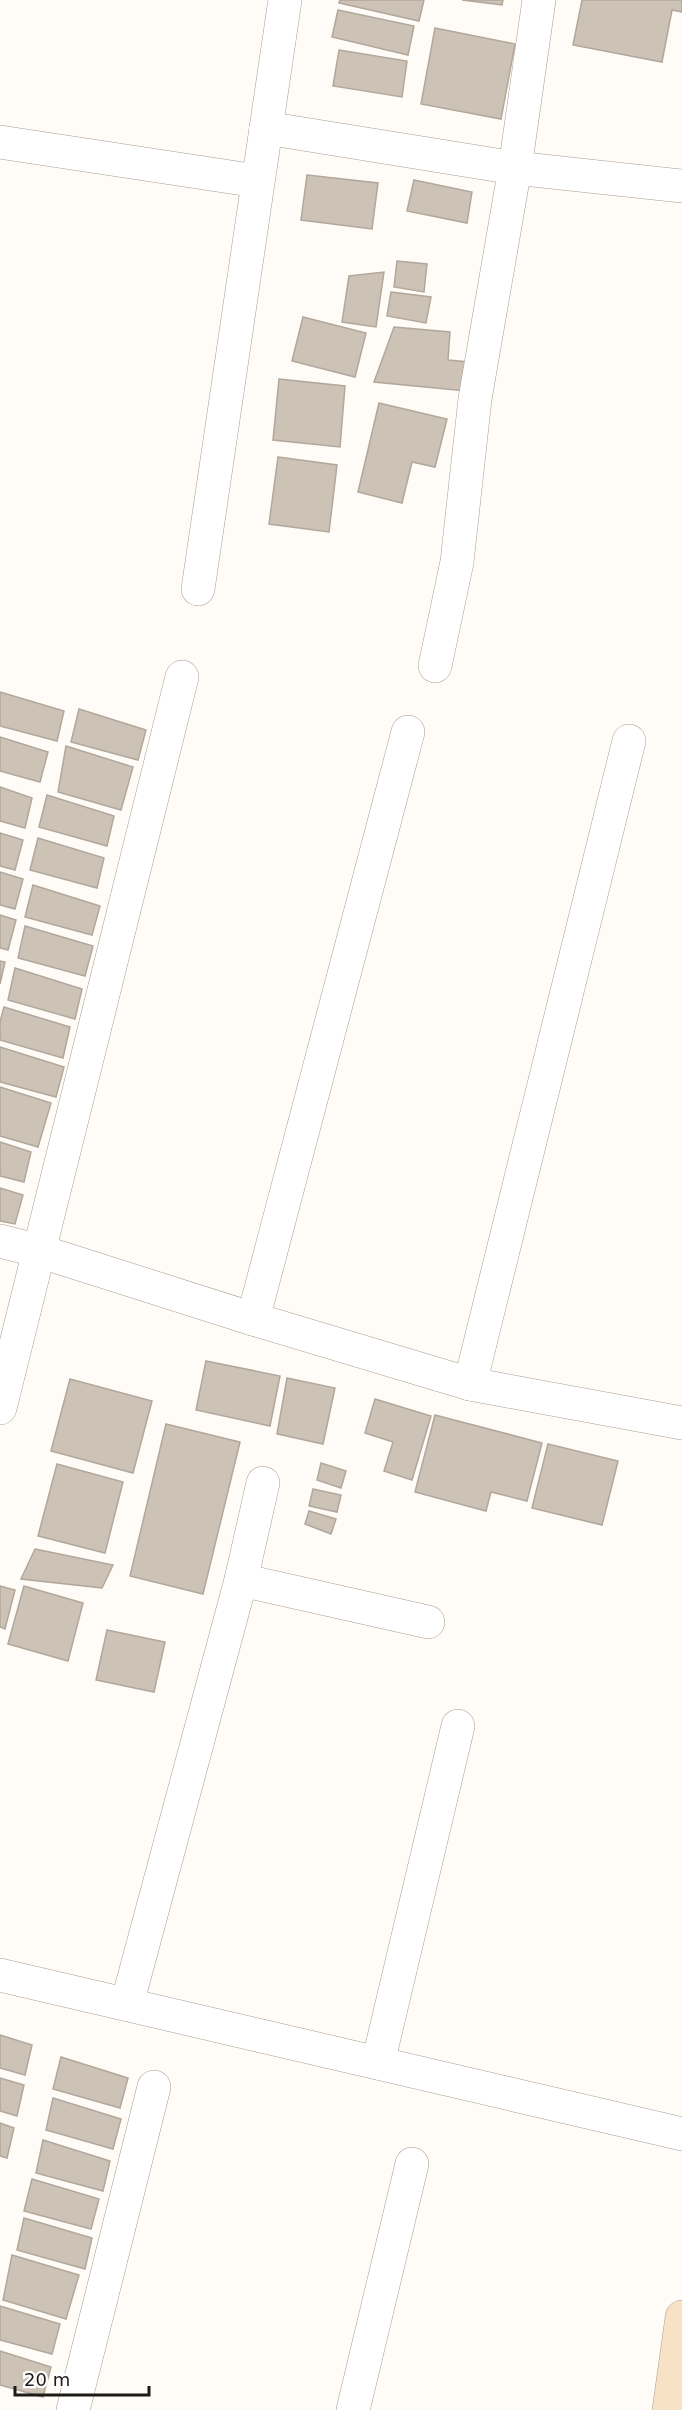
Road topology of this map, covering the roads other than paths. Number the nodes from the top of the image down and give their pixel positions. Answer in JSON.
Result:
{"nodes":[{"id":1,"x":285,"y":0,"type":"edge"},
{"id":2,"x":539,"y":0,"type":"edge"},
{"id":3,"x":266,"y":128,"type":"junction"},
{"id":4,"x":0,"y":142,"type":"edge"},
{"id":5,"x":515,"y":168,"type":"junction"},
{"id":6,"x":257,"y":181,"type":"junction"},
{"id":7,"x":682,"y":186,"type":"edge"},
{"id":8,"x":198,"y":589,"type":"dead end"},
{"id":9,"x":435,"y":666,"type":"dead end"},
{"id":10,"x":182,"y":677,"type":"dead end"},
{"id":11,"x":408,"y":732,"type":"dead end"},
{"id":12,"x":629,"y":741,"type":"dead end"},
{"id":13,"x":0,"y":1241,"type":"edge"},
{"id":14,"x":39,"y":1251,"type":"junction"},
{"id":15,"x":253,"y":1319,"type":"junction"},
{"id":16,"x":470,"y":1384,"type":"junction"},
{"id":17,"x":0,"y":1408,"type":"edge"},
{"id":18,"x":682,"y":1423,"type":"edge"},
{"id":19,"x":263,"y":1483,"type":"dead end"},
{"id":20,"x":241,"y":1580,"type":"junction"},
{"id":21,"x":428,"y":1622,"type":"dead end"},
{"id":22,"x":458,"y":1726,"type":"dead end"},
{"id":23,"x":0,"y":1975,"type":"edge"},
{"id":24,"x":127,"y":2004,"type":"junction"},
{"id":25,"x":378,"y":2063,"type":"junction"},
{"id":26,"x":154,"y":2087,"type":"dead end"},
{"id":27,"x":682,"y":2134,"type":"edge"},
{"id":28,"x":412,"y":2164,"type":"dead end"},
{"id":29,"x":682,"y":2317,"type":"edge"},
{"id":30,"x":73,"y":2410,"type":"edge"},
{"id":31,"x":353,"y":2410,"type":"edge"},
{"id":32,"x":669,"y":2410,"type":"edge"}],
"edges":[{"from":1,"to":3,"type":"street"},
{"from":2,"to":5,"type":"street"},
{"from":3,"to":5,"type":"street"},
{"from":3,"to":6,"type":"street"},
{"from":4,"to":6,"type":"street"},
{"from":5,"to":7,"type":"street"},
{"from":5,"to":9,"type":"street"},
{"from":6,"to":8,"type":"street"},
{"from":10,"to":14,"type":"street"},
{"from":11,"to":15,"type":"street"},
{"from":12,"to":16,"type":"street"},
{"from":13,"to":14,"type":"street"},
{"from":14,"to":15,"type":"street"},
{"from":14,"to":17,"type":"street"},
{"from":15,"to":16,"type":"street"},
{"from":16,"to":18,"type":"street"},
{"from":19,"to":20,"type":"street"},
{"from":20,"to":21,"type":"street"},
{"from":20,"to":24,"type":"street"},
{"from":22,"to":25,"type":"street"},
{"from":23,"to":24,"type":"street"},
{"from":24,"to":25,"type":"street"},
{"from":25,"to":27,"type":"street"},
{"from":26,"to":30,"type":"street"},
{"from":28,"to":31,"type":"street"},
{"from":29,"to":32,"type":"street"}]}
